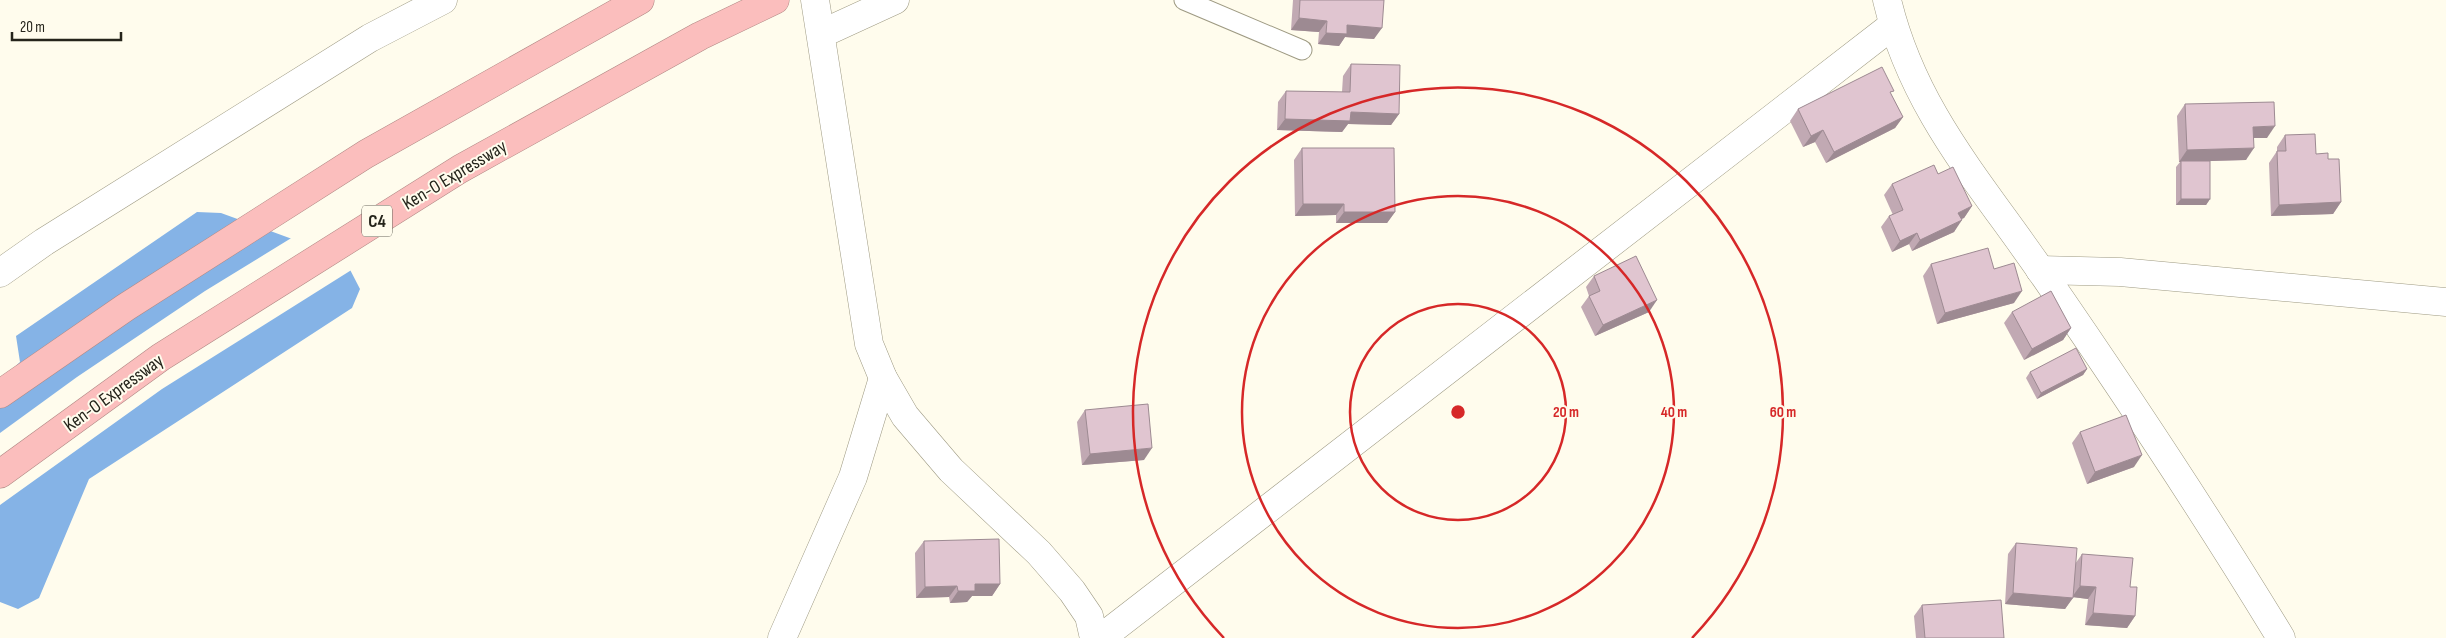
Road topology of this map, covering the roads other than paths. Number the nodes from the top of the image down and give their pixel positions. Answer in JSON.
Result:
{"nodes":[{"id":1,"x":443,"y":0,"type":"edge"},
{"id":2,"x":640,"y":0,"type":"edge"},
{"id":3,"x":775,"y":0,"type":"edge"},
{"id":4,"x":815,"y":0,"type":"edge"},
{"id":5,"x":895,"y":0,"type":"edge"},
{"id":6,"x":1184,"y":0,"type":"edge"},
{"id":7,"x":1890,"y":12,"type":"edge"},
{"id":8,"x":821,"y":34,"type":"junction"},
{"id":9,"x":1302,"y":50,"type":"dead end"},
{"id":10,"x":2040,"y":270,"type":"junction"},
{"id":11,"x":0,"y":273,"type":"edge"},
{"id":12,"x":2446,"y":302,"type":"edge"},
{"id":13,"x":883,"y":378,"type":"junction"},
{"id":14,"x":0,"y":394,"type":"edge"},
{"id":15,"x":0,"y":474,"type":"edge"},
{"id":16,"x":782,"y":638,"type":"edge"},
{"id":17,"x":1094,"y":638,"type":"edge"},
{"id":18,"x":1101,"y":638,"type":"edge"},
{"id":19,"x":2281,"y":638,"type":"edge"}],
"edges":[{"from":1,"to":11,"type":"street"},
{"from":2,"to":14,"type":"highway"},
{"from":3,"to":15,"type":"highway","name":"Ken-O Expressway","number":"C4"},
{"from":4,"to":8,"type":"street"},
{"from":5,"to":8,"type":"street"},
{"from":6,"to":9,"type":"lane"},
{"from":7,"to":10,"type":"street"},
{"from":7,"to":18,"type":"street"},
{"from":8,"to":13,"type":"street"},
{"from":10,"to":12,"type":"street"},
{"from":10,"to":19,"type":"street"},
{"from":13,"to":16,"type":"street"},
{"from":13,"to":17,"type":"street"}]}
